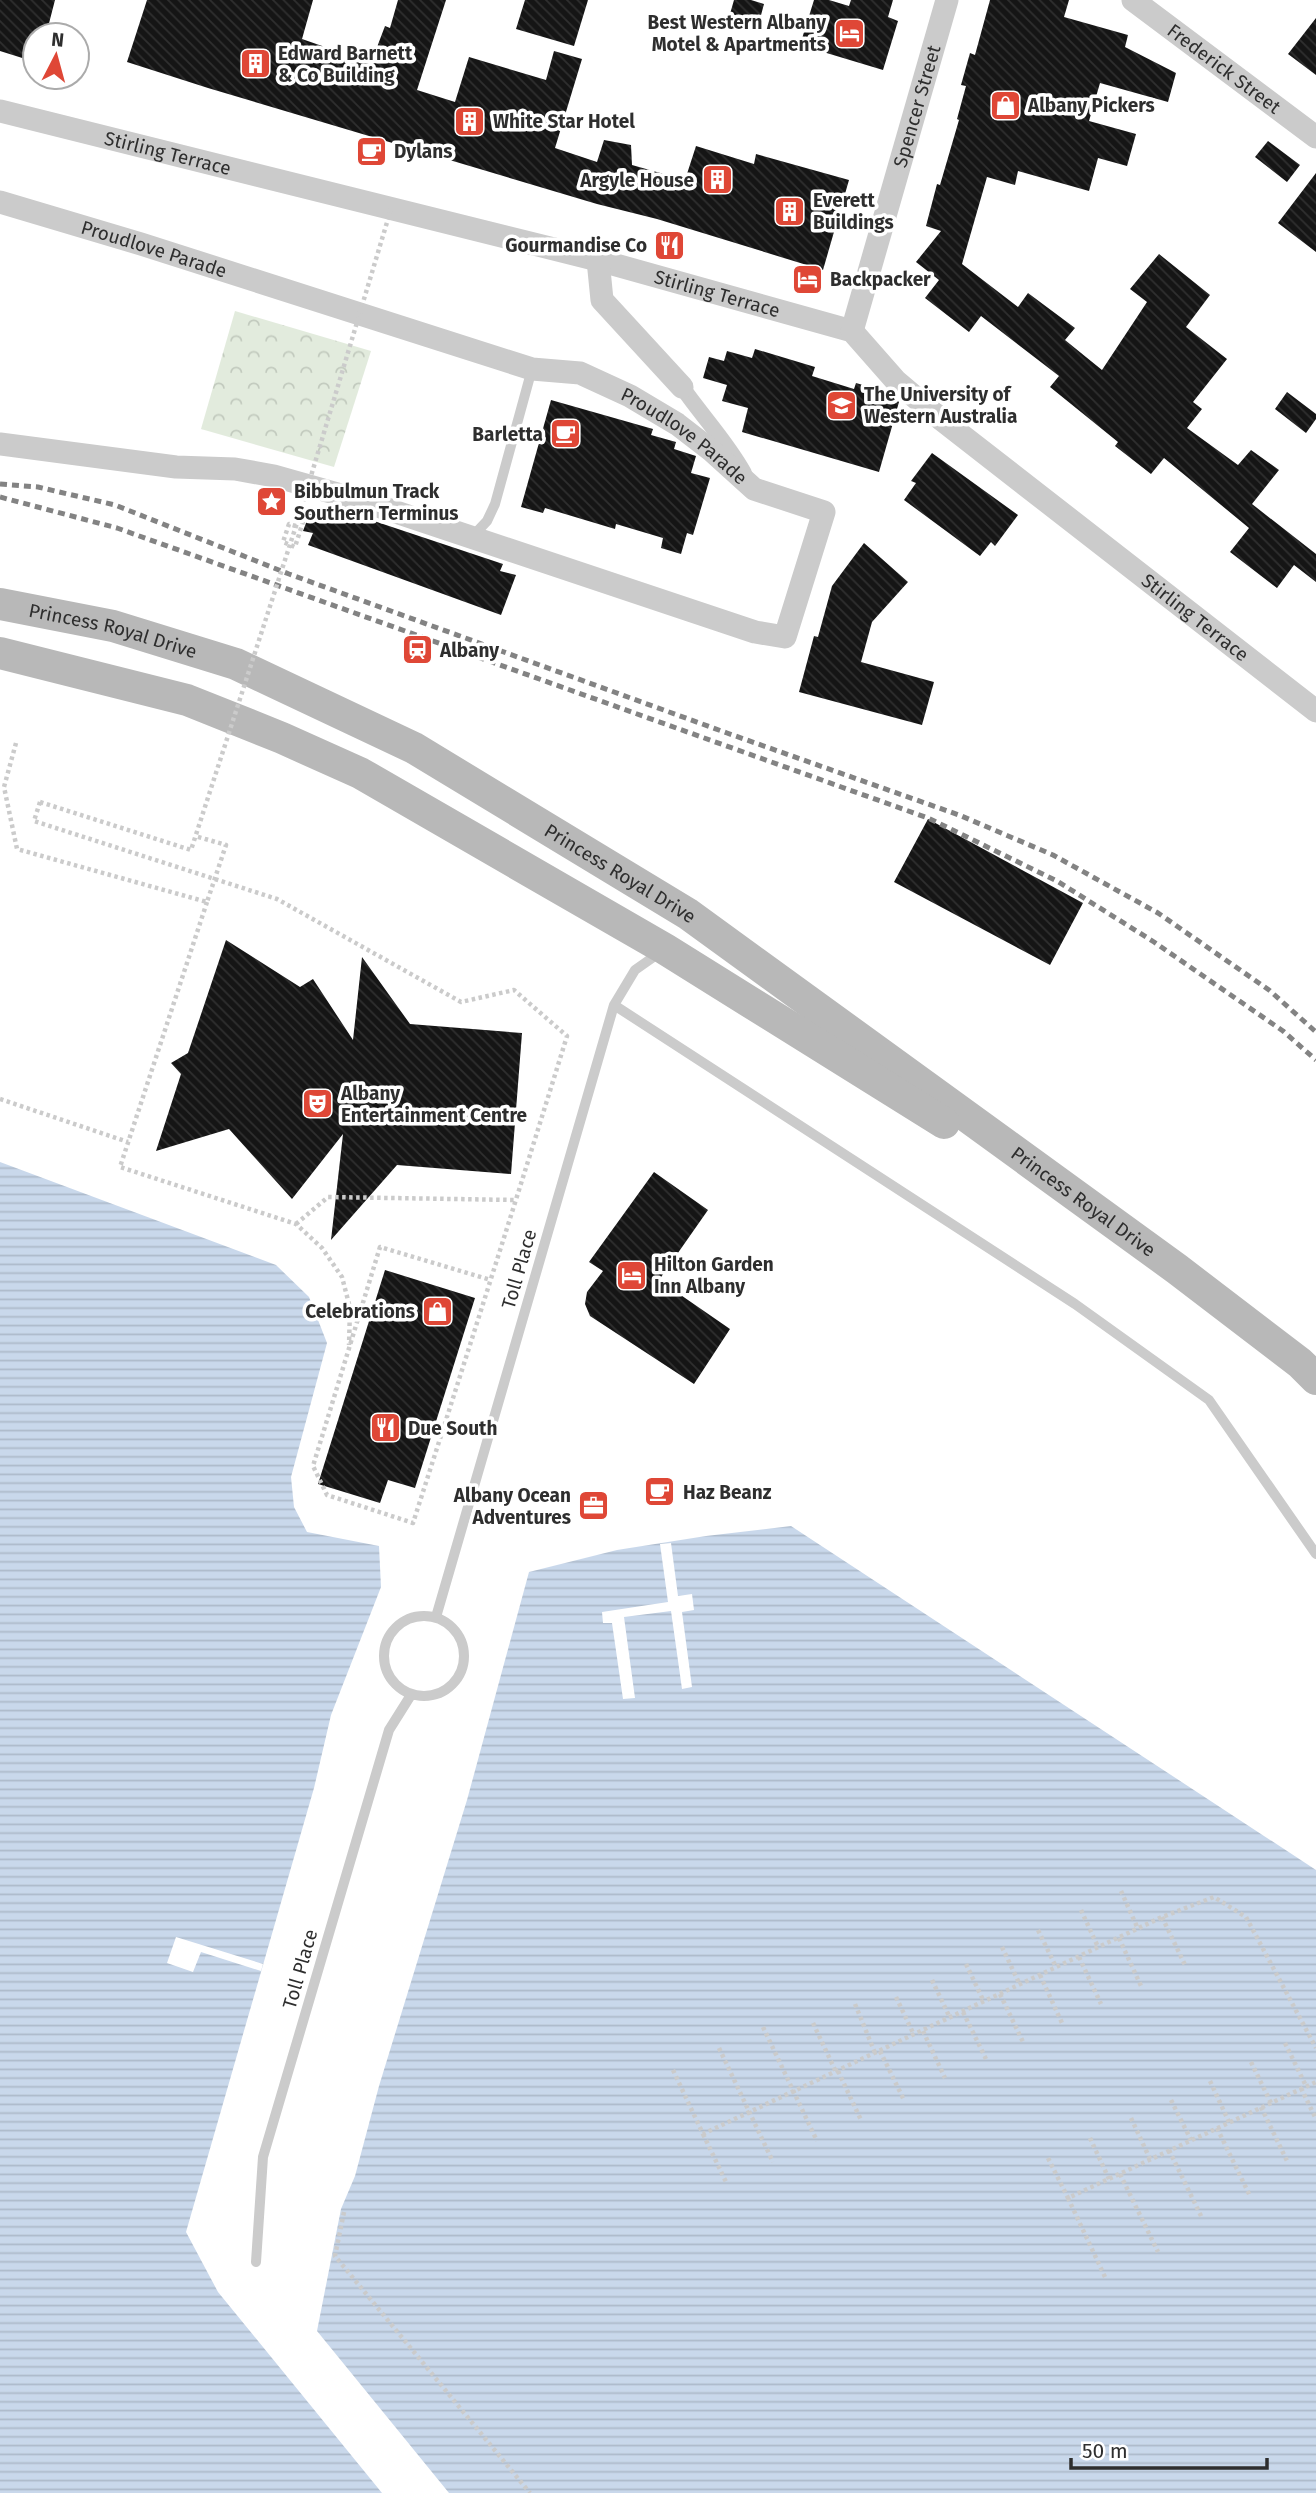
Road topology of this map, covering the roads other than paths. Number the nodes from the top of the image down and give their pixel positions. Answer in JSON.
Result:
{"nodes":[{"id":1,"x":947,"y":0,"type":"edge"},
{"id":2,"x":1133,"y":0,"type":"edge"},
{"id":3,"x":0,"y":111,"type":"edge"},
{"id":4,"x":1316,"y":137,"type":"edge"},
{"id":5,"x":0,"y":202,"type":"edge"},
{"id":6,"x":597,"y":260,"type":"junction"},
{"id":7,"x":852,"y":331,"type":"junction"},
{"id":8,"x":531,"y":369,"type":"junction"},
{"id":9,"x":682,"y":387,"type":"joint"},
{"id":10,"x":0,"y":444,"type":"edge"},
{"id":11,"x":754,"y":489,"type":"junction"},
{"id":12,"x":472,"y":537,"type":"junction"},
{"id":13,"x":0,"y":604,"type":"edge"},
{"id":14,"x":0,"y":653,"type":"edge"},
{"id":15,"x":1316,"y":711,"type":"edge"},
{"id":16,"x":688,"y":914,"type":"junction"},
{"id":17,"x":665,"y":949,"type":"junction"},
{"id":18,"x":614,"y":1005,"type":"junction"},
{"id":19,"x":1177,"y":1269,"type":"junction"},
{"id":20,"x":1316,"y":1379,"type":"edge"},
{"id":21,"x":1316,"y":1554,"type":"edge"},
{"id":22,"x":436,"y":1617,"type":"junction"},
{"id":23,"x":411,"y":1695,"type":"junction"},
{"id":24,"x":256,"y":2262,"type":"dead end"}],
"edges":[{"from":1,"to":7,"type":"street","name":"Spencer Street"},
{"from":2,"to":4,"type":"street","name":"Frederick Street"},
{"from":3,"to":6,"type":"street","name":"Stirling Terrace"},
{"from":5,"to":8,"type":"street","name":"Proudlove Parade"},
{"from":6,"to":7,"type":"street","name":"Stirling Terrace"},
{"from":6,"to":9,"type":"street"},
{"from":7,"to":15,"type":"street","name":"Stirling Terrace"},
{"from":8,"to":11,"type":"street","name":"Proudlove Parade"},
{"from":8,"to":12,"type":"lane"},
{"from":9,"to":11,"type":"street"},
{"from":10,"to":12,"type":"street","name":"Proudlove Parade"},
{"from":11,"to":12,"type":"street","name":"Proudlove Parade"},
{"from":13,"to":16,"type":"main road","name":"Princess Royal Drive"},
{"from":14,"to":17,"type":"main road","name":"Princess Royal Drive"},
{"from":16,"to":17,"type":"main road"},
{"from":16,"to":19,"type":"main road","name":"Princess Royal Drive"},
{"from":17,"to":18,"type":"lane","name":"Toll Place"},
{"from":17,"to":19,"type":"main road","name":"Princess Royal Drive"},
{"from":18,"to":21,"type":"lane"},
{"from":18,"to":22,"type":"lane","name":"Toll Place"},
{"from":19,"to":20,"type":"main road","name":"Princess Royal Drive"},
{"from":22,"to":23,"type":"lane"},
{"from":22,"to":23,"type":"lane"},
{"from":23,"to":24,"type":"lane","name":"Toll Place"}]}
